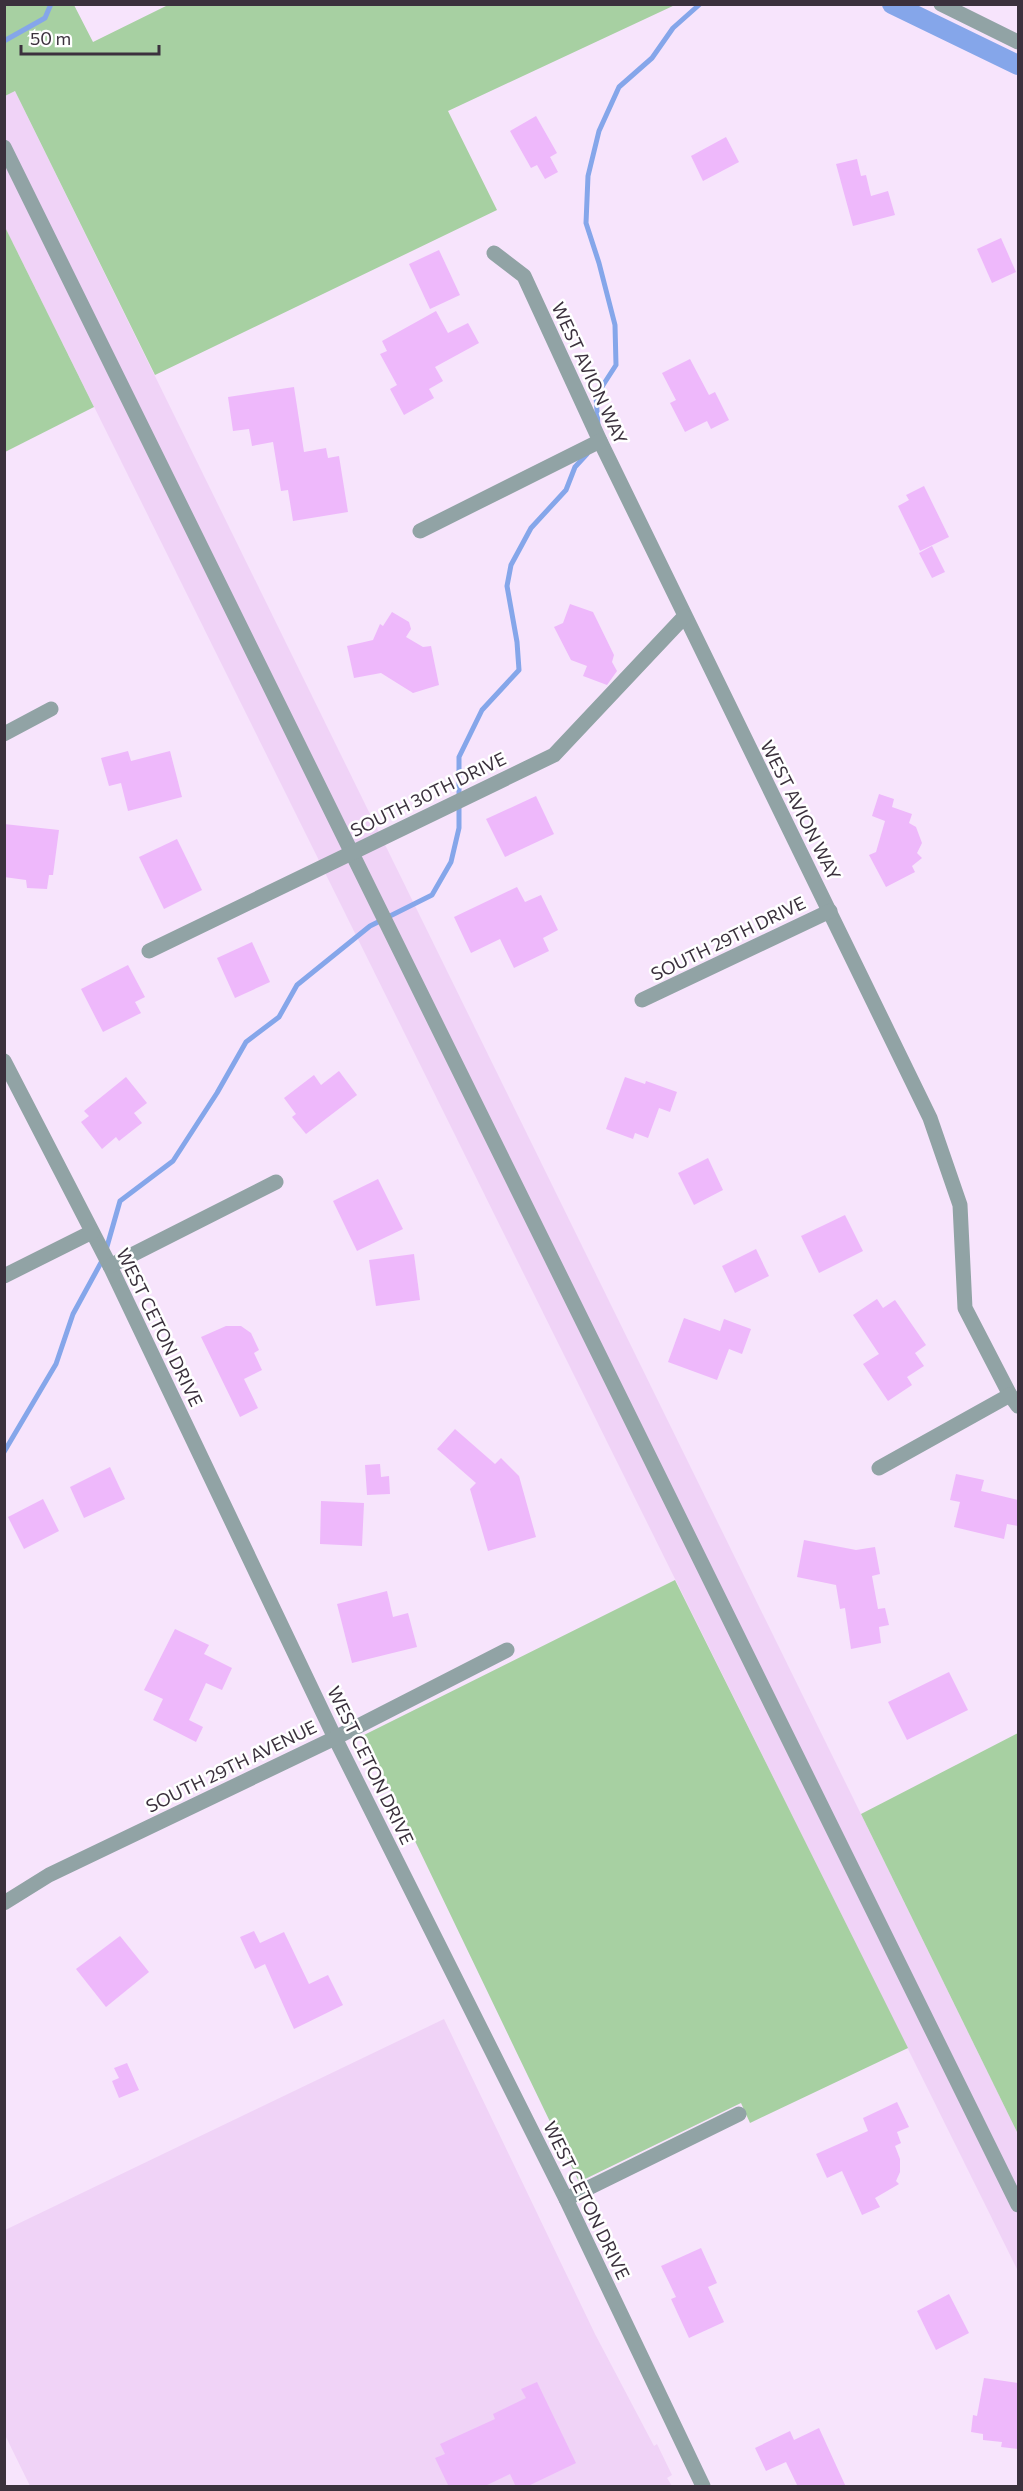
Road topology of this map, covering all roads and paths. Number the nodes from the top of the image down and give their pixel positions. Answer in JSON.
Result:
{"nodes":[{"id":1,"x":941,"y":4,"type":"edge"},
{"id":2,"x":1018,"y":42,"type":"edge"},
{"id":3,"x":4,"y":147,"type":"edge"},
{"id":4,"x":494,"y":254,"type":"dead end"},
{"id":5,"x":600,"y":441,"type":"junction"},
{"id":6,"x":420,"y":531,"type":"dead end"},
{"id":7,"x":684,"y":617,"type":"junction"},
{"id":8,"x":51,"y":709,"type":"dead end"},
{"id":9,"x":4,"y":734,"type":"edge"},
{"id":10,"x":353,"y":853,"type":"junction"},
{"id":11,"x":830,"y":911,"type":"junction"},
{"id":12,"x":148,"y":951,"type":"dead end"},
{"id":13,"x":642,"y":1000,"type":"dead end"},
{"id":14,"x":4,"y":1061,"type":"edge"},
{"id":15,"x":276,"y":1182,"type":"dead end"},
{"id":16,"x":92,"y":1232,"type":"junction"},
{"id":17,"x":110,"y":1266,"type":"junction"},
{"id":18,"x":4,"y":1275,"type":"edge"},
{"id":19,"x":1014,"y":1401,"type":"edge"},
{"id":20,"x":879,"y":1468,"type":"dead end"},
{"id":21,"x":507,"y":1650,"type":"dead end"},
{"id":22,"x":335,"y":1738,"type":"junction"},
{"id":23,"x":4,"y":1903,"type":"edge"},
{"id":24,"x":740,"y":2114,"type":"dead end"},
{"id":25,"x":566,"y":2199,"type":"junction"},
{"id":26,"x":1018,"y":2205,"type":"edge"},
{"id":27,"x":703,"y":2487,"type":"edge"}],
"edges":[{"from":1,"to":2,"type":"street"},
{"from":3,"to":10,"type":"street"},
{"from":4,"to":5,"type":"street","name":"WEST AVION WAY"},
{"from":5,"to":6,"type":"street"},
{"from":5,"to":7,"type":"street","name":"WEST AVION WAY"},
{"from":7,"to":10,"type":"street","name":"SOUTH 30TH DRIVE"},
{"from":7,"to":11,"type":"street","name":"WEST AVION WAY"},
{"from":8,"to":9,"type":"street"},
{"from":10,"to":12,"type":"street","name":"SOUTH 30TH DRIVE"},
{"from":10,"to":26,"type":"street"},
{"from":11,"to":13,"type":"street","name":"SOUTH 29TH DRIVE"},
{"from":11,"to":19,"type":"street","name":"WEST AVION WAY"},
{"from":14,"to":16,"type":"street","name":"WEST CETON DRIVE"},
{"from":15,"to":17,"type":"street"},
{"from":16,"to":17,"type":"street","name":"WEST CETON DRIVE"},
{"from":16,"to":18,"type":"street"},
{"from":17,"to":22,"type":"street","name":"WEST CETON DRIVE"},
{"from":19,"to":20,"type":"street"},
{"from":21,"to":22,"type":"street","name":"SOUTH 29TH AVENUE"},
{"from":22,"to":23,"type":"street","name":"SOUTH 29TH AVENUE"},
{"from":22,"to":25,"type":"street","name":"WEST CETON DRIVE"},
{"from":24,"to":25,"type":"street"},
{"from":25,"to":27,"type":"street","name":"WEST CETON DRIVE"}]}
